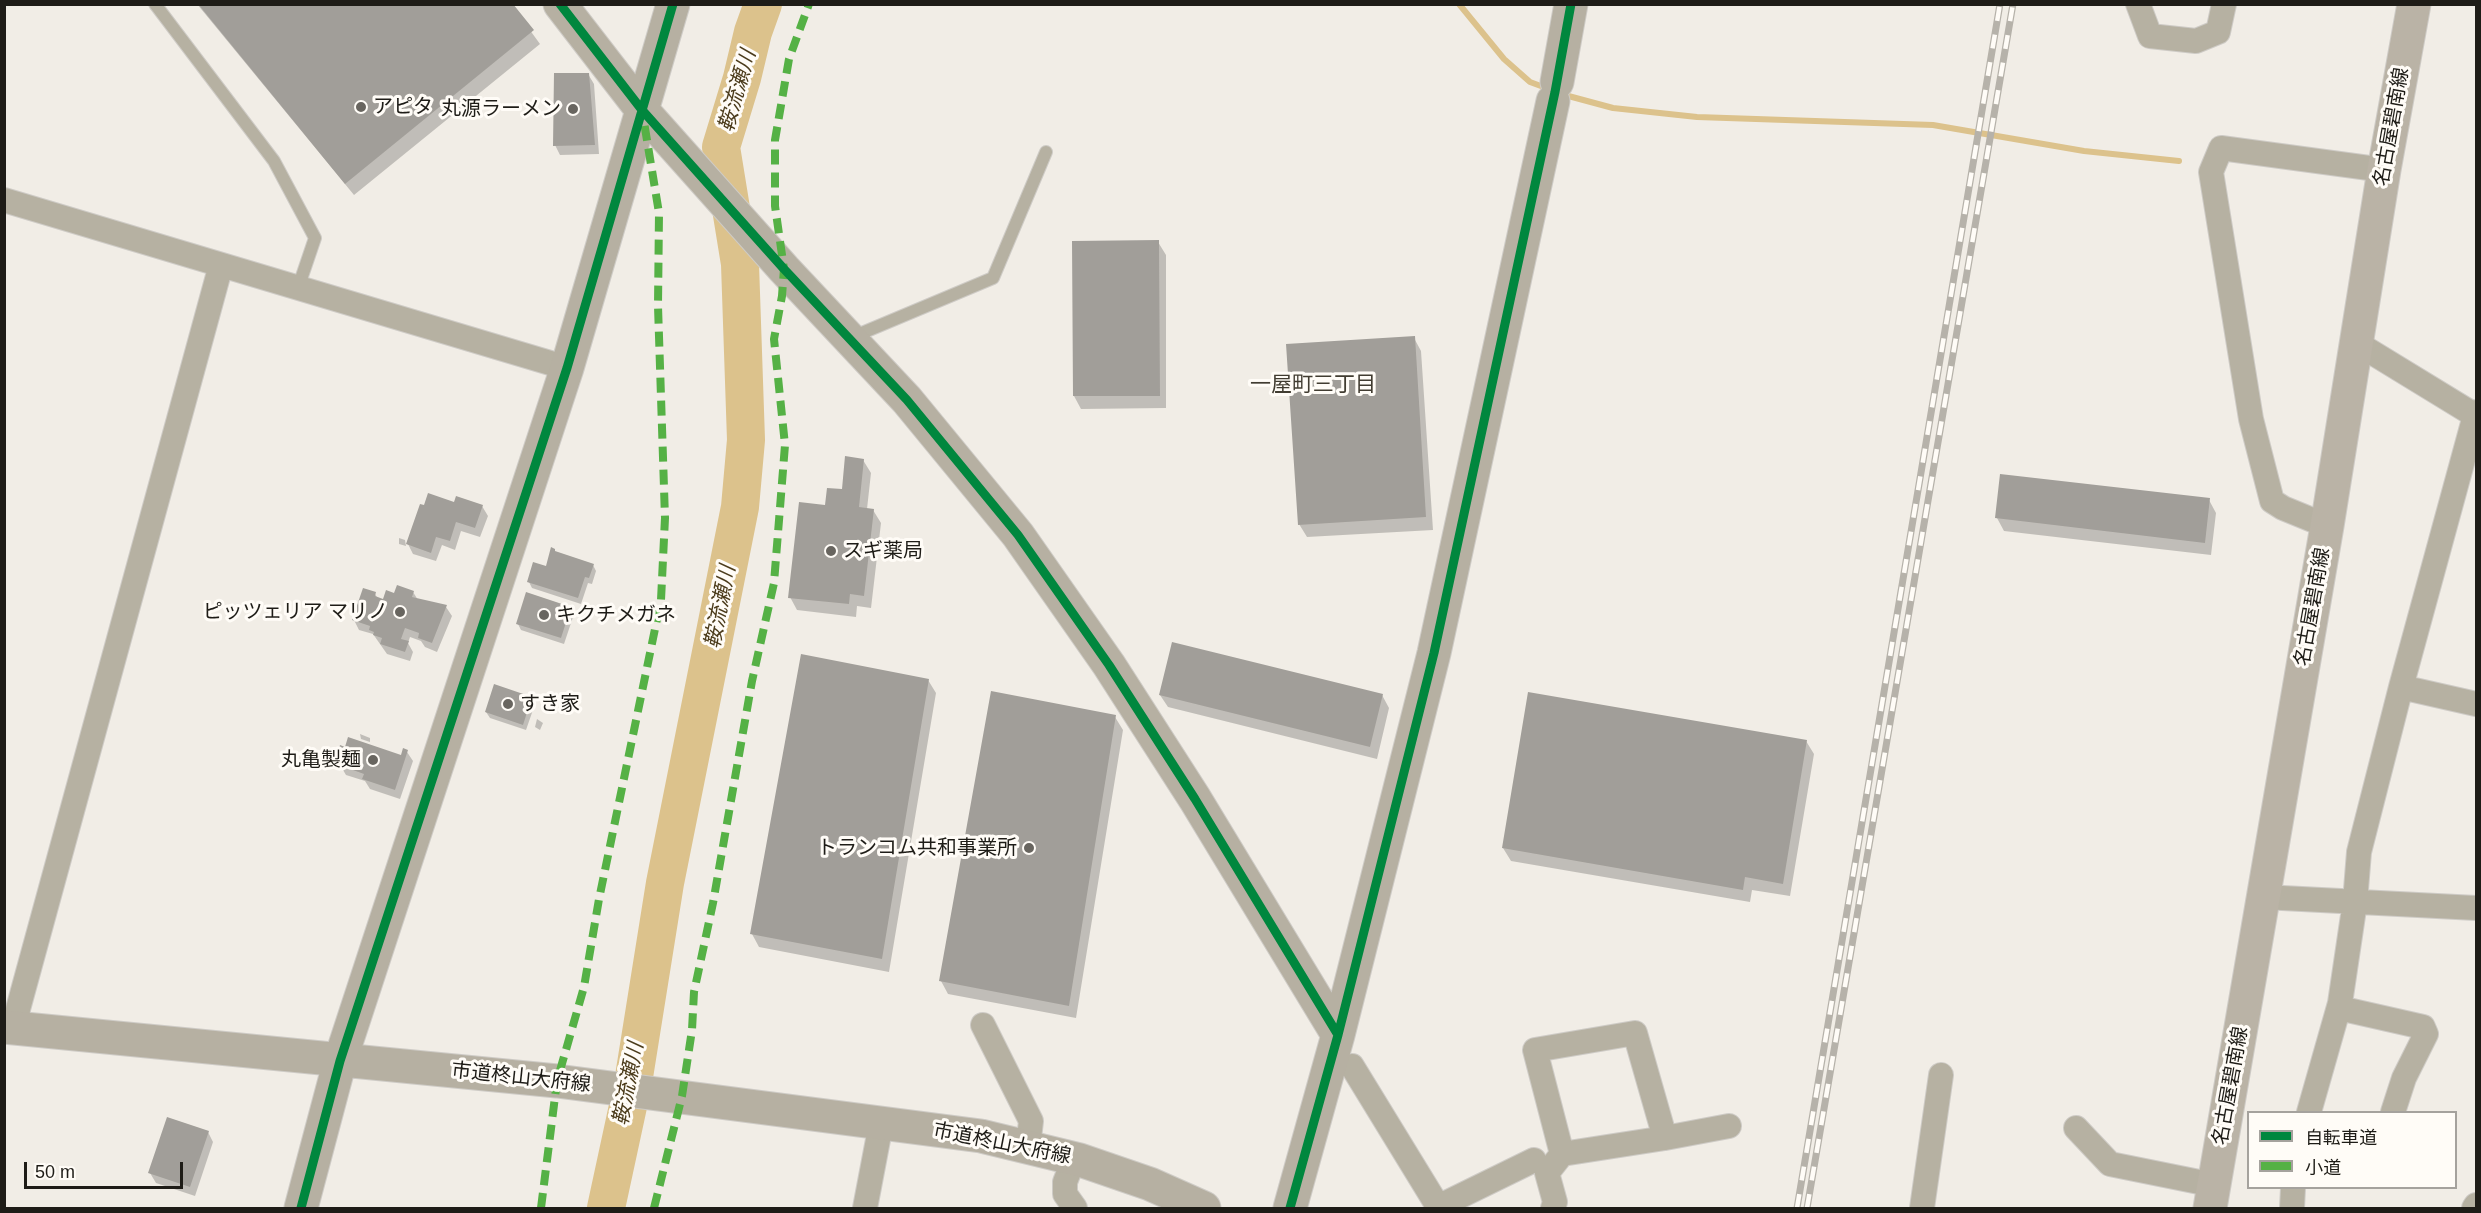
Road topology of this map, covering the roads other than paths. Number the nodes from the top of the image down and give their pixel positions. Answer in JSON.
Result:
{"nodes":[{"id":1,"x":155,"y":4,"type":"edge"},
{"id":2,"x":560,"y":4,"type":"edge"},
{"id":3,"x":673,"y":4,"type":"edge"},
{"id":4,"x":1571,"y":4,"type":"edge"},
{"id":5,"x":2138,"y":4,"type":"edge"},
{"id":6,"x":2224,"y":4,"type":"edge"},
{"id":7,"x":2414,"y":4,"type":"edge"},
{"id":8,"x":642,"y":110,"type":"junction"},
{"id":9,"x":1046,"y":152,"type":"dead end"},
{"id":10,"x":2384,"y":170,"type":"junction"},
{"id":11,"x":4,"y":200,"type":"edge"},
{"id":12,"x":221,"y":265,"type":"junction"},
{"id":13,"x":298,"y":288,"type":"junction"},
{"id":14,"x":849,"y":338,"type":"junction"},
{"id":15,"x":2355,"y":342,"type":"junction"},
{"id":16,"x":567,"y":368,"type":"junction"},
{"id":17,"x":2476,"y":414,"type":"edge"},
{"id":18,"x":2327,"y":526,"type":"junction"},
{"id":19,"x":2401,"y":687,"type":"junction"},
{"id":20,"x":2476,"y":704,"type":"edge"},
{"id":21,"x":2263,"y":897,"type":"junction"},
{"id":22,"x":2355,"y":902,"type":"junction"},
{"id":23,"x":2476,"y":908,"type":"edge"},
{"id":24,"x":2339,"y":1008,"type":"junction"},
{"id":25,"x":983,"y":1025,"type":"dead end"},
{"id":26,"x":11,"y":1028,"type":"edge"},
{"id":27,"x":1338,"y":1035,"type":"junction"},
{"id":28,"x":340,"y":1061,"type":"junction"},
{"id":29,"x":1352,"y":1066,"type":"dead end"},
{"id":30,"x":1941,"y":1075,"type":"dead end"},
{"id":31,"x":2316,"y":1110,"type":"edge"},
{"id":32,"x":2394,"y":1111,"type":"edge"},
{"id":33,"x":881,"y":1124,"type":"junction"},
{"id":34,"x":1729,"y":1126,"type":"dead end"},
{"id":35,"x":2076,"y":1128,"type":"dead end"},
{"id":36,"x":1665,"y":1138,"type":"junction"},
{"id":37,"x":1028,"y":1147,"type":"junction"},
{"id":38,"x":1562,"y":1154,"type":"junction"},
{"id":39,"x":1074,"y":1158,"type":"junction"},
{"id":40,"x":1534,"y":1160,"type":"dead end"},
{"id":41,"x":2293,"y":1189,"type":"edge"},
{"id":42,"x":2212,"y":1197,"type":"edge"},
{"id":43,"x":2476,"y":1205,"type":"edge"},
{"id":44,"x":1439,"y":1208,"type":"edge"},
{"id":45,"x":301,"y":1209,"type":"edge"},
{"id":46,"x":865,"y":1209,"type":"edge"},
{"id":47,"x":1075,"y":1209,"type":"edge"},
{"id":48,"x":1204,"y":1209,"type":"edge"},
{"id":49,"x":1290,"y":1209,"type":"edge"},
{"id":50,"x":1553,"y":1209,"type":"edge"},
{"id":51,"x":1922,"y":1209,"type":"edge"},
{"id":52,"x":2292,"y":1209,"type":"edge"},
{"id":53,"x":2474,"y":1209,"type":"edge"}],
"edges":[{"from":1,"to":13,"type":"lane"},
{"from":2,"to":8,"type":"street"},
{"from":3,"to":8,"type":"street"},
{"from":4,"to":27,"type":"street"},
{"from":5,"to":6,"type":"street"},
{"from":7,"to":10,"type":"main road","name":"名古屋碧南線"},
{"from":8,"to":14,"type":"street"},
{"from":8,"to":16,"type":"street"},
{"from":9,"to":14,"type":"lane"},
{"from":10,"to":15,"type":"main road","name":"名古屋碧南線"},
{"from":10,"to":18,"type":"street"},
{"from":11,"to":12,"type":"street"},
{"from":12,"to":13,"type":"street"},
{"from":12,"to":26,"type":"street"},
{"from":13,"to":16,"type":"street"},
{"from":14,"to":27,"type":"street"},
{"from":15,"to":17,"type":"street"},
{"from":15,"to":18,"type":"main road","name":"名古屋碧南線"},
{"from":16,"to":28,"type":"street"},
{"from":17,"to":19,"type":"street"},
{"from":18,"to":21,"type":"main road","name":"名古屋碧南線"},
{"from":19,"to":20,"type":"street"},
{"from":19,"to":22,"type":"street"},
{"from":21,"to":22,"type":"street"},
{"from":21,"to":42,"type":"main road","name":"名古屋碧南線"},
{"from":22,"to":23,"type":"street"},
{"from":22,"to":24,"type":"street"},
{"from":24,"to":31,"type":"street"},
{"from":24,"to":32,"type":"street"},
{"from":25,"to":37,"type":"street"},
{"from":26,"to":28,"type":"street","name":"市道柊山大府線"},
{"from":27,"to":49,"type":"street"},
{"from":28,"to":33,"type":"street","name":"市道柊山大府線"},
{"from":28,"to":45,"type":"street"},
{"from":29,"to":44,"type":"street"},
{"from":30,"to":51,"type":"street"},
{"from":33,"to":37,"type":"street","name":"市道柊山大府線"},
{"from":33,"to":46,"type":"street"},
{"from":34,"to":36,"type":"street"},
{"from":35,"to":42,"type":"street"},
{"from":36,"to":38,"type":"street"},
{"from":36,"to":38,"type":"street"},
{"from":37,"to":39,"type":"street","name":"市道柊山大府線"},
{"from":38,"to":50,"type":"street"},
{"from":39,"to":47,"type":"street"},
{"from":39,"to":48,"type":"street","name":"市道柊山大府線"},
{"from":40,"to":44,"type":"street"},
{"from":41,"to":52,"type":"street"},
{"from":43,"to":53,"type":"street"}]}
